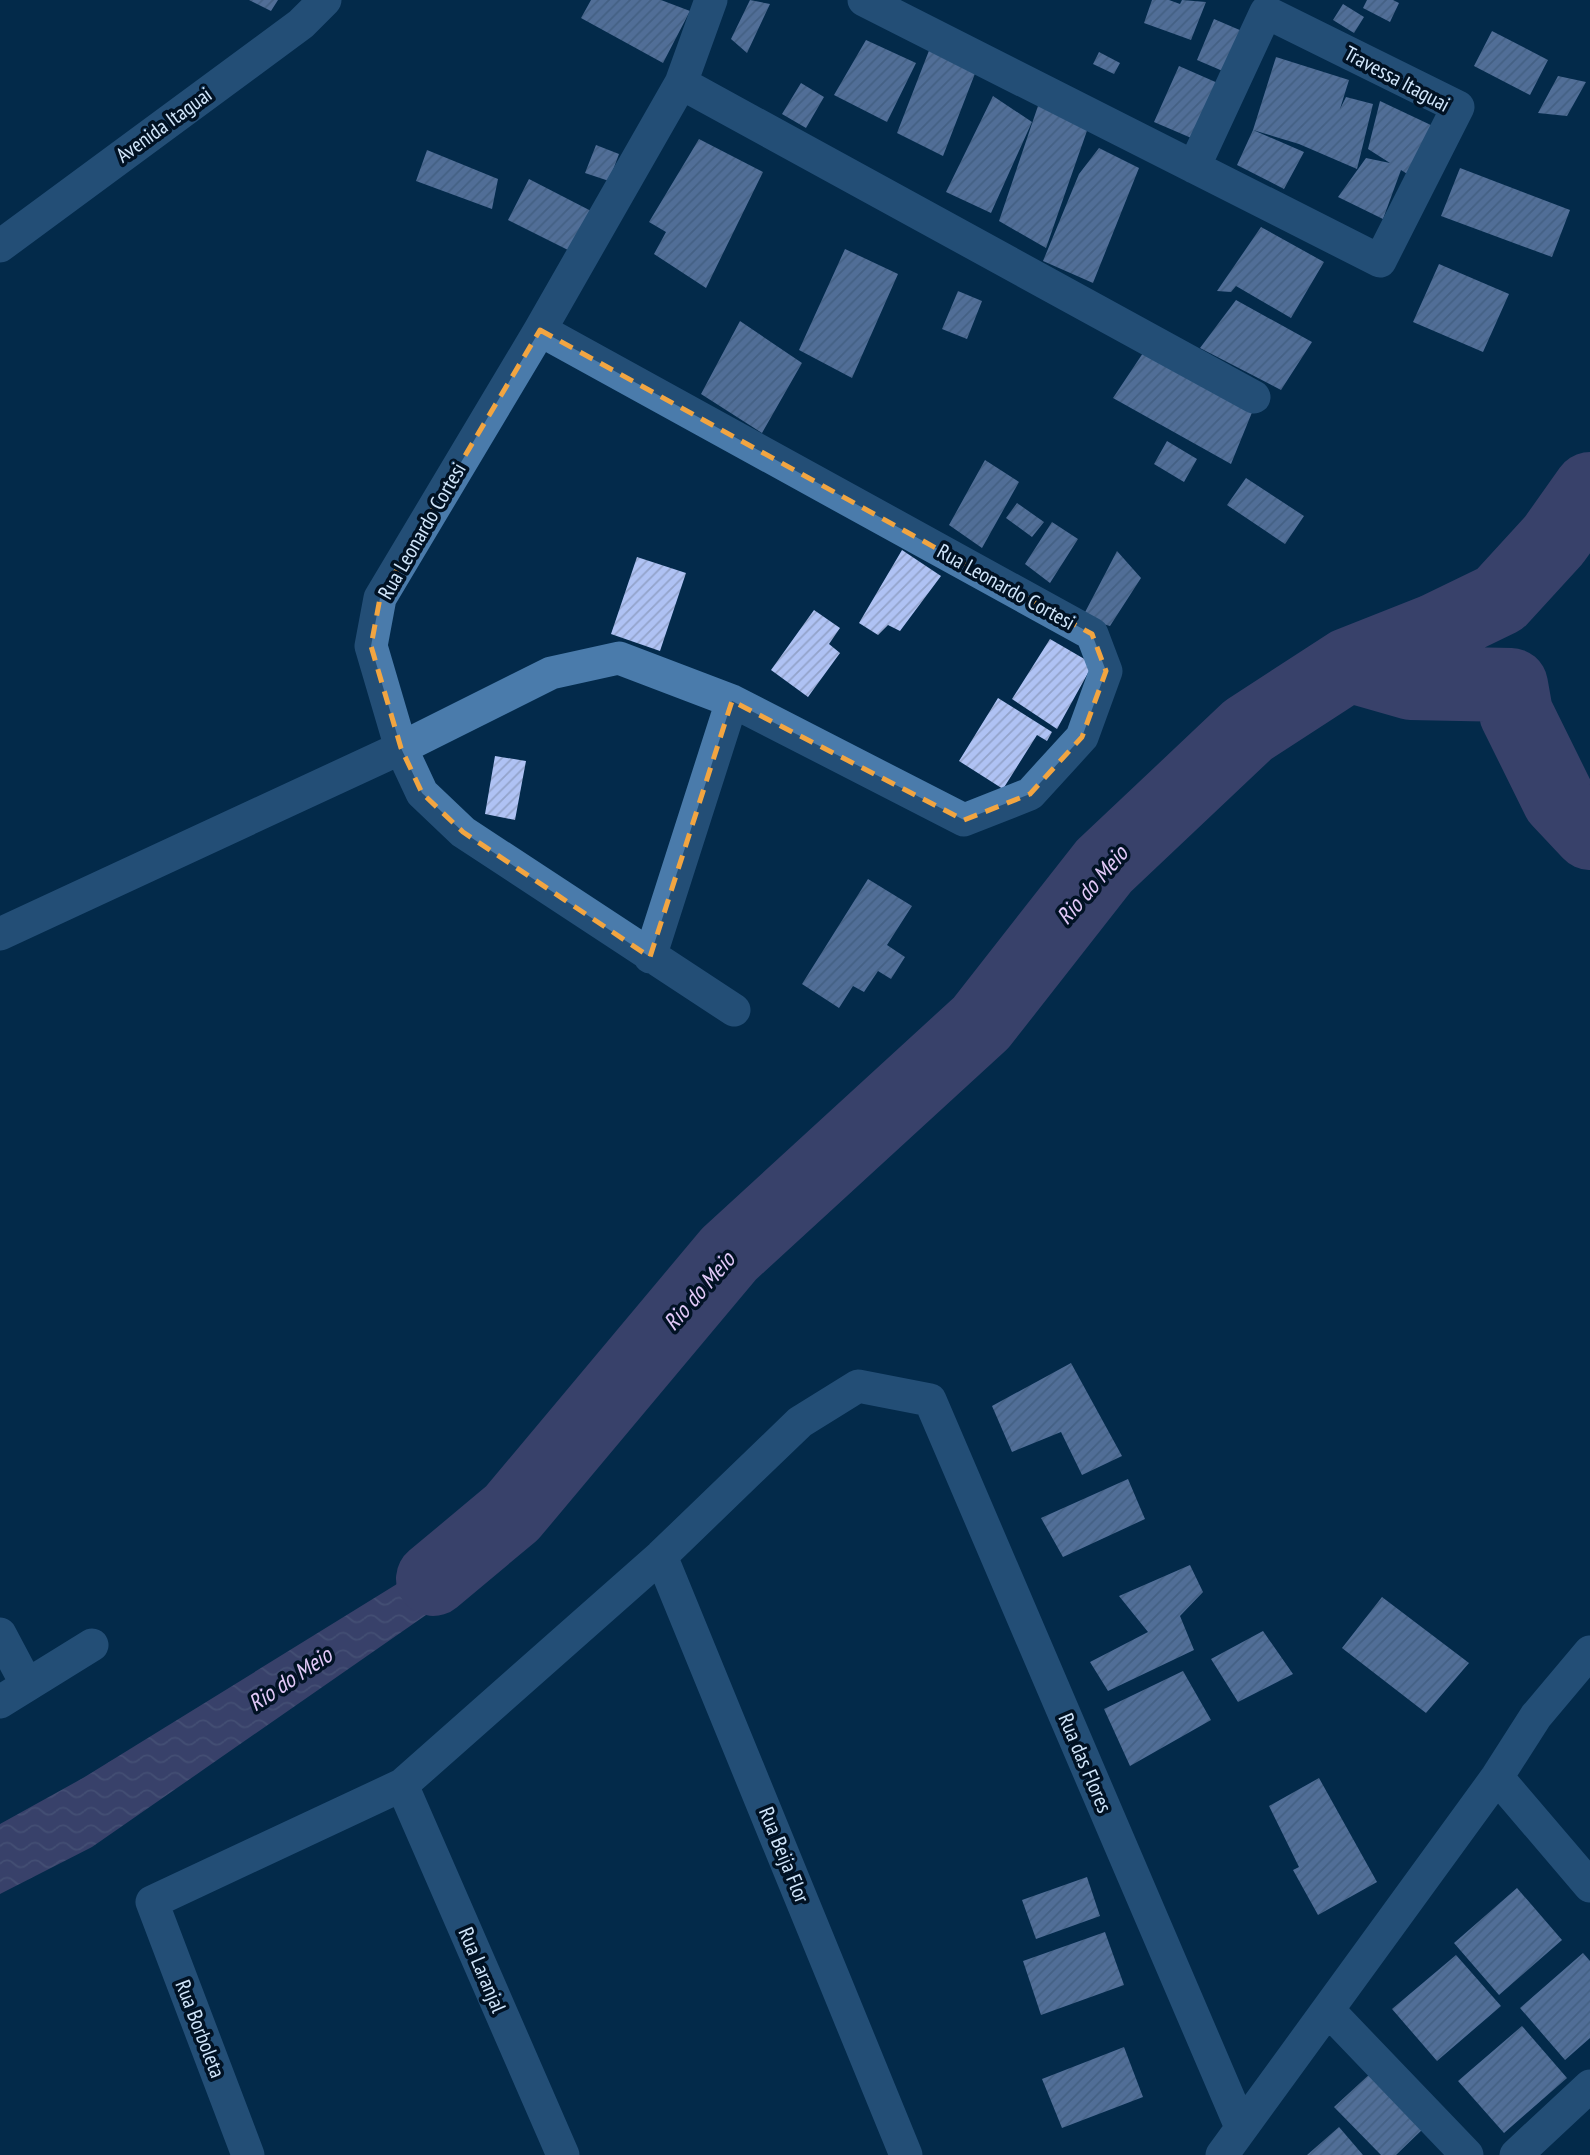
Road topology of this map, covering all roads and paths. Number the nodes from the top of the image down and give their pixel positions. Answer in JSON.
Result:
{"nodes":[{"id":1,"x":325,"y":0,"type":"edge"},
{"id":2,"x":711,"y":0,"type":"edge"},
{"id":3,"x":864,"y":0,"type":"edge"},
{"id":4,"x":681,"y":83,"type":"junction"},
{"id":5,"x":1194,"y":167,"type":"junction"},
{"id":6,"x":0,"y":246,"type":"edge"},
{"id":7,"x":540,"y":330,"type":"junction"},
{"id":8,"x":1254,"y":397,"type":"dead end"},
{"id":9,"x":732,"y":701,"type":"junction"},
{"id":10,"x":401,"y":748,"type":"junction"},
{"id":11,"x":0,"y":934,"type":"edge"},
{"id":12,"x":650,"y":957,"type":"junction"},
{"id":13,"x":734,"y":1010,"type":"dead end"},
{"id":14,"x":662,"y":1556,"type":"junction"},
{"id":15,"x":0,"y":1634,"type":"edge"},
{"id":16,"x":92,"y":1645,"type":"dead end"},
{"id":17,"x":1590,"y":1652,"type":"edge"},
{"id":18,"x":14,"y":1693,"type":"edge"},
{"id":19,"x":1497,"y":1777,"type":"junction"},
{"id":20,"x":402,"y":1784,"type":"junction"},
{"id":21,"x":1590,"y":1886,"type":"edge"},
{"id":22,"x":1328,"y":2010,"type":"junction"},
{"id":23,"x":1590,"y":2086,"type":"edge"},
{"id":24,"x":1241,"y":2127,"type":"junction"},
{"id":25,"x":248,"y":2155,"type":"edge"},
{"id":26,"x":563,"y":2155,"type":"edge"},
{"id":27,"x":906,"y":2155,"type":"edge"},
{"id":28,"x":1222,"y":2155,"type":"edge"},
{"id":29,"x":1467,"y":2155,"type":"edge"},
{"id":30,"x":1516,"y":2155,"type":"edge"}],
"edges":[{"from":1,"to":6,"type":"street","name":"Avenida Itaguai"},
{"from":2,"to":4,"type":"street","name":"Rua Leonardo Cortesi"},
{"from":3,"to":5,"type":"street","name":"Travessa Itaguai"},
{"from":4,"to":7,"type":"street","name":"Rua Leonardo Cortesi"},
{"from":4,"to":8,"type":"street"},
{"from":5,"to":5,"type":"street","name":"Travessa Itaguai"},
{"from":7,"to":9,"type":"street","name":"Rua Leonardo Cortesi"},
{"from":7,"to":10,"type":"street","name":"Rua Leonardo Cortesi"},
{"from":9,"to":10,"type":"street","name":"Rua Leonardo Cortesi"},
{"from":9,"to":12,"type":"street"},
{"from":10,"to":11,"type":"street","name":"Rua Leonardo Cortesi"},
{"from":10,"to":12,"type":"street","name":"Rua Leonardo Cortesi"},
{"from":12,"to":13,"type":"street","name":"Rua Leonardo Cortesi"},
{"from":14,"to":20,"type":"street"},
{"from":14,"to":24,"type":"street","name":"Rua das Flores"},
{"from":14,"to":27,"type":"street","name":"Rua Beija Flor"},
{"from":15,"to":18,"type":"street"},
{"from":16,"to":18,"type":"street"},
{"from":17,"to":19,"type":"street"},
{"from":19,"to":21,"type":"street"},
{"from":19,"to":22,"type":"street"},
{"from":20,"to":25,"type":"street","name":"Rua Borboleta"},
{"from":20,"to":26,"type":"street","name":"Rua Laranjal"},
{"from":22,"to":24,"type":"street"},
{"from":22,"to":29,"type":"street"},
{"from":23,"to":30,"type":"street"},
{"from":24,"to":28,"type":"street"}]}
